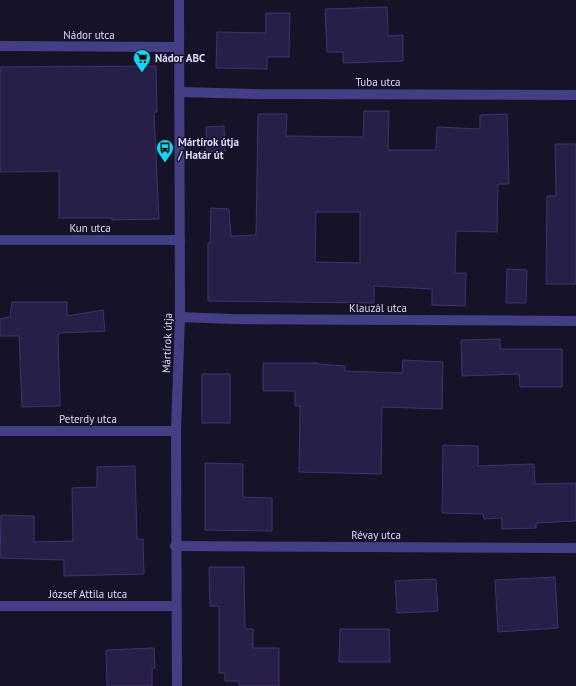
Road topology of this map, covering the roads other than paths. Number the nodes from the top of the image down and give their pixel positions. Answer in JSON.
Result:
{"nodes":[{"id":1,"x":179,"y":0,"type":"edge"},
{"id":2,"x":0,"y":46,"type":"edge"},
{"id":3,"x":179,"y":47,"type":"junction"},
{"id":4,"x":179,"y":92,"type":"junction"},
{"id":5,"x":576,"y":95,"type":"edge"},
{"id":6,"x":0,"y":240,"type":"edge"},
{"id":7,"x":180,"y":240,"type":"junction"},
{"id":8,"x":180,"y":317,"type":"junction"},
{"id":9,"x":576,"y":321,"type":"edge"},
{"id":10,"x":0,"y":431,"type":"edge"},
{"id":11,"x":176,"y":431,"type":"junction"},
{"id":12,"x":175,"y":546,"type":"junction"},
{"id":13,"x":576,"y":548,"type":"edge"},
{"id":14,"x":0,"y":606,"type":"edge"},
{"id":15,"x":176,"y":606,"type":"junction"},
{"id":16,"x":177,"y":686,"type":"edge"}],
"edges":[{"from":1,"to":3,"type":"street","name":"Mártírok útja"},
{"from":2,"to":3,"type":"street","name":"Nádor utca"},
{"from":3,"to":4,"type":"street","name":"Mártírok útja"},
{"from":4,"to":5,"type":"street","name":"Tuba utca"},
{"from":4,"to":7,"type":"street","name":"Mártírok útja"},
{"from":6,"to":7,"type":"street","name":"Kun utca"},
{"from":7,"to":8,"type":"street","name":"Mártírok útja"},
{"from":8,"to":9,"type":"street","name":"Klauzál utca"},
{"from":8,"to":11,"type":"street","name":"Mártírok útja"},
{"from":10,"to":11,"type":"street","name":"Peterdy utca"},
{"from":11,"to":12,"type":"street","name":"Mártírok útja"},
{"from":12,"to":13,"type":"street","name":"Révay utca"},
{"from":12,"to":15,"type":"street","name":"Mártírok útja"},
{"from":14,"to":15,"type":"street","name":"József Attila utca"},
{"from":15,"to":16,"type":"street","name":"Mártírok útja"}]}
